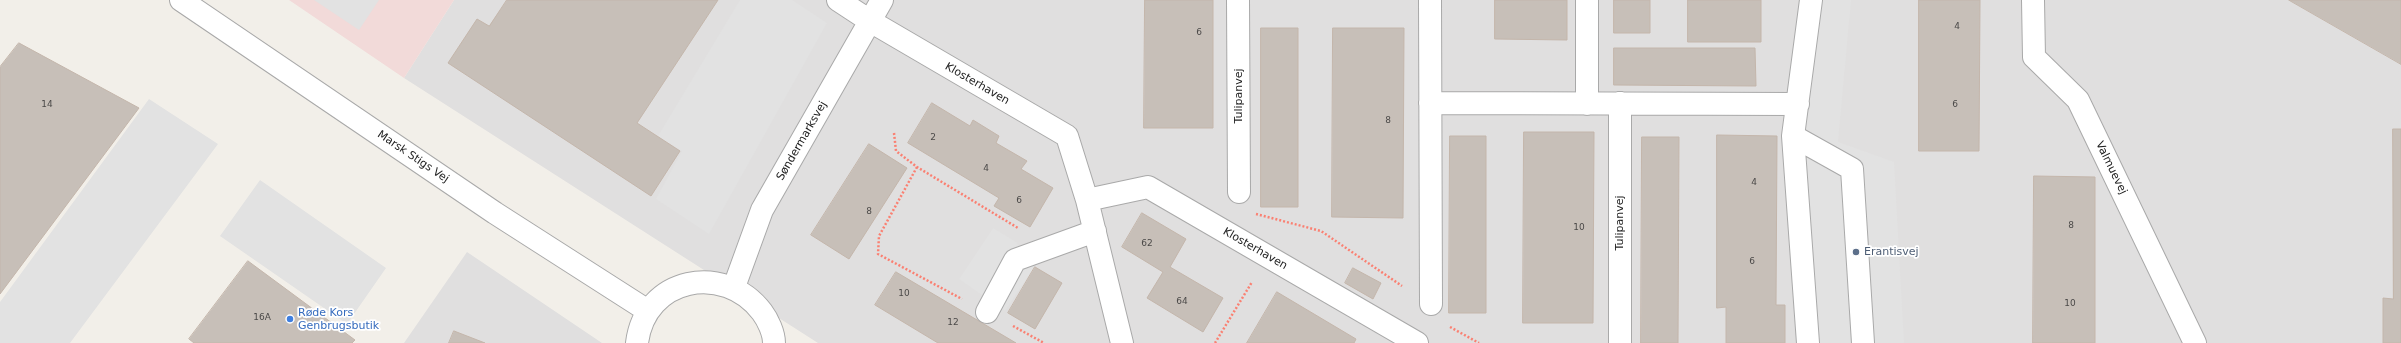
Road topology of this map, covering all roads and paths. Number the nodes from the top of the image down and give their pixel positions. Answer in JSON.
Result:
{"nodes":[{"id":1,"x":181,"y":0,"type":"edge"},
{"id":2,"x":838,"y":0,"type":"edge"},
{"id":3,"x":882,"y":0,"type":"edge"},
{"id":4,"x":1238,"y":0,"type":"edge"},
{"id":5,"x":1430,"y":0,"type":"edge"},
{"id":6,"x":1588,"y":0,"type":"edge"},
{"id":7,"x":1811,"y":0,"type":"edge"},
{"id":8,"x":2033,"y":0,"type":"edge"},
{"id":9,"x":870,"y":21,"type":"junction"},
{"id":10,"x":1430,"y":103,"type":"junction"},
{"id":11,"x":1620,"y":103,"type":"junction"},
{"id":12,"x":1586,"y":104,"type":"junction"},
{"id":13,"x":1798,"y":104,"type":"junction"},
{"id":14,"x":894,"y":133,"type":"dead end"},
{"id":15,"x":1793,"y":136,"type":"junction"},
{"id":16,"x":917,"y":167,"type":"junction"},
{"id":17,"x":1239,"y":192,"type":"joint"},
{"id":18,"x":1087,"y":200,"type":"junction"},
{"id":19,"x":1095,"y":231,"type":"junction"},
{"id":20,"x":1040,"y":251,"type":"junction"},
{"id":21,"x":1268,"y":256,"type":"junction"},
{"id":22,"x":734,"y":287,"type":"junction"},
{"id":23,"x":1431,"y":304,"type":"junction"},
{"id":24,"x":648,"y":311,"type":"junction"},
{"id":25,"x":987,"y":312,"type":"junction"},
{"id":26,"x":637,"y":343,"type":"edge"},
{"id":27,"x":774,"y":343,"type":"edge"},
{"id":28,"x":1044,"y":343,"type":"edge"},
{"id":29,"x":1122,"y":343,"type":"edge"},
{"id":30,"x":1215,"y":343,"type":"edge"},
{"id":31,"x":1417,"y":343,"type":"edge"},
{"id":32,"x":1479,"y":343,"type":"edge"},
{"id":33,"x":1620,"y":343,"type":"edge"},
{"id":34,"x":1808,"y":343,"type":"edge"},
{"id":35,"x":1863,"y":343,"type":"edge"},
{"id":36,"x":2195,"y":343,"type":"edge"}],
"edges":[{"from":1,"to":24,"type":"street","name":"Marsk Stigs Vej"},
{"from":2,"to":9,"type":"street","name":"Klosterhaven"},
{"from":3,"to":9,"type":"street","name":"Søndermarksvej"},
{"from":4,"to":17,"type":"street","name":"Tulipanvej"},
{"from":5,"to":10,"type":"street"},
{"from":6,"to":12,"type":"street"},
{"from":7,"to":13,"type":"street"},
{"from":8,"to":36,"type":"street","name":"Valmuevej"},
{"from":9,"to":18,"type":"street","name":"Klosterhaven"},
{"from":9,"to":22,"type":"street","name":"Søndermarksvej"},
{"from":10,"to":12,"type":"street"},
{"from":10,"to":23,"type":"street"},
{"from":11,"to":12,"type":"street"},
{"from":11,"to":13,"type":"street"},
{"from":11,"to":33,"type":"street","name":"Tulipanvej"},
{"from":13,"to":15,"type":"street"},
{"from":14,"to":16,"type":"path"},
{"from":15,"to":34,"type":"street"},
{"from":15,"to":35,"type":"street"},
{"from":16,"to":20,"type":"path"},
{"from":16,"to":25,"type":"path"},
{"from":17,"to":23,"type":"path"},
{"from":18,"to":19,"type":"street","name":"Klosterhaven"},
{"from":18,"to":21,"type":"street","name":"Klosterhaven"},
{"from":19,"to":20,"type":"street"},
{"from":19,"to":29,"type":"street","name":"Klosterhaven"},
{"from":20,"to":25,"type":"street"},
{"from":21,"to":30,"type":"path"},
{"from":21,"to":31,"type":"street","name":"Klosterhaven"},
{"from":22,"to":24,"type":"street"},
{"from":22,"to":27,"type":"street"},
{"from":23,"to":32,"type":"path"},
{"from":24,"to":26,"type":"street"},
{"from":25,"to":28,"type":"path"}]}
